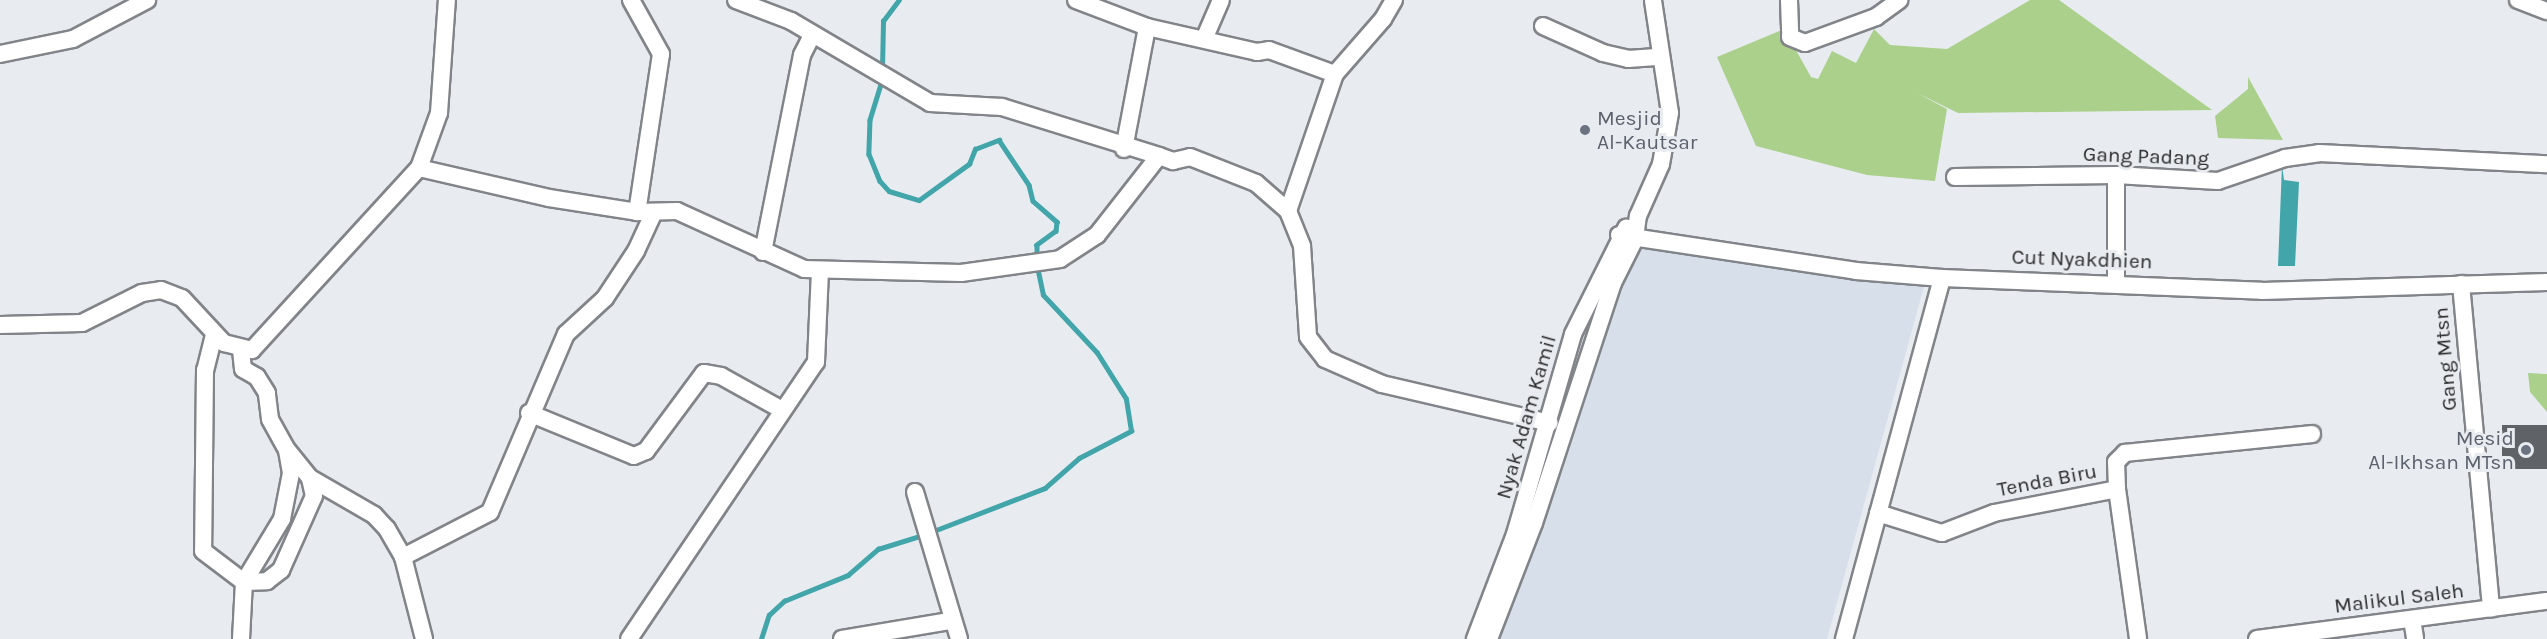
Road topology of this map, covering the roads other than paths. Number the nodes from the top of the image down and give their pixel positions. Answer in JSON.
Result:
{"nodes":[{"id":1,"x":147,"y":0,"type":"edge"},
{"id":2,"x":447,"y":0,"type":"edge"},
{"id":3,"x":631,"y":0,"type":"edge"},
{"id":4,"x":736,"y":0,"type":"edge"},
{"id":5,"x":1076,"y":0,"type":"edge"},
{"id":6,"x":1221,"y":0,"type":"edge"},
{"id":7,"x":1394,"y":0,"type":"edge"},
{"id":8,"x":1653,"y":0,"type":"edge"},
{"id":9,"x":1789,"y":0,"type":"edge"},
{"id":10,"x":1899,"y":0,"type":"edge"},
{"id":11,"x":2518,"y":0,"type":"edge"},
{"id":12,"x":2547,"y":11,"type":"edge"},
{"id":13,"x":1543,"y":26,"type":"dead end"},
{"id":14,"x":1147,"y":27,"type":"junction"},
{"id":15,"x":812,"y":35,"type":"junction"},
{"id":16,"x":1205,"y":37,"type":"junction"},
{"id":17,"x":0,"y":54,"type":"edge"},
{"id":18,"x":1660,"y":57,"type":"junction"},
{"id":19,"x":1335,"y":74,"type":"junction"},
{"id":20,"x":1124,"y":148,"type":"junction"},
{"id":21,"x":1159,"y":156,"type":"junction"},
{"id":22,"x":2547,"y":164,"type":"edge"},
{"id":23,"x":419,"y":168,"type":"junction"},
{"id":24,"x":2116,"y":175,"type":"junction"},
{"id":25,"x":1955,"y":177,"type":"dead end"},
{"id":26,"x":1288,"y":211,"type":"junction"},
{"id":27,"x":637,"y":212,"type":"junction"},
{"id":28,"x":654,"y":212,"type":"junction"},
{"id":29,"x":1627,"y":237,"type":"junction"},
{"id":30,"x":763,"y":252,"type":"junction"},
{"id":31,"x":820,"y":271,"type":"junction"},
{"id":32,"x":1942,"y":278,"type":"junction"},
{"id":33,"x":2547,"y":282,"type":"edge"},
{"id":34,"x":2116,"y":283,"type":"junction"},
{"id":35,"x":2461,"y":284,"type":"junction"},
{"id":36,"x":0,"y":325,"type":"edge"},
{"id":37,"x":214,"y":334,"type":"junction"},
{"id":38,"x":241,"y":351,"type":"junction"},
{"id":39,"x":782,"y":410,"type":"junction"},
{"id":40,"x":530,"y":413,"type":"junction"},
{"id":41,"x":1550,"y":423,"type":"junction"},
{"id":42,"x":2312,"y":434,"type":"dead end"},
{"id":43,"x":287,"y":450,"type":"junction"},
{"id":44,"x":310,"y":478,"type":"junction"},
{"id":45,"x":2116,"y":489,"type":"junction"},
{"id":46,"x":915,"y":492,"type":"dead end"},
{"id":47,"x":1878,"y":513,"type":"junction"},
{"id":48,"x":403,"y":557,"type":"junction"},
{"id":49,"x":244,"y":582,"type":"junction"},
{"id":50,"x":2547,"y":601,"type":"edge"},
{"id":51,"x":2491,"y":609,"type":"junction"},
{"id":52,"x":2412,"y":619,"type":"junction"},
{"id":53,"x":950,"y":621,"type":"junction"},
{"id":54,"x":241,"y":639,"type":"edge"},
{"id":55,"x":424,"y":639,"type":"edge"},
{"id":56,"x":629,"y":639,"type":"edge"},
{"id":57,"x":842,"y":639,"type":"edge"},
{"id":58,"x":959,"y":639,"type":"edge"},
{"id":59,"x":1475,"y":639,"type":"edge"},
{"id":60,"x":1489,"y":639,"type":"edge"},
{"id":61,"x":1844,"y":639,"type":"edge"},
{"id":62,"x":2138,"y":639,"type":"edge"},
{"id":63,"x":2257,"y":639,"type":"edge"},
{"id":64,"x":2415,"y":639,"type":"edge"}],
"edges":[{"from":1,"to":17,"type":"street"},
{"from":2,"to":23,"type":"street"},
{"from":3,"to":27,"type":"street"},
{"from":4,"to":15,"type":"street"},
{"from":5,"to":14,"type":"street"},
{"from":6,"to":16,"type":"street"},
{"from":7,"to":19,"type":"street"},
{"from":8,"to":18,"type":"street"},
{"from":9,"to":10,"type":"street"},
{"from":11,"to":12,"type":"street"},
{"from":13,"to":18,"type":"street"},
{"from":14,"to":16,"type":"street"},
{"from":14,"to":20,"type":"street"},
{"from":15,"to":20,"type":"street"},
{"from":15,"to":30,"type":"street"},
{"from":16,"to":19,"type":"street"},
{"from":18,"to":29,"type":"street","name":"Nyak Adam Kamil"},
{"from":19,"to":26,"type":"street"},
{"from":20,"to":21,"type":"street"},
{"from":21,"to":26,"type":"street"},
{"from":21,"to":31,"type":"street"},
{"from":22,"to":24,"type":"street","name":"Gang Padang"},
{"from":23,"to":27,"type":"street"},
{"from":23,"to":38,"type":"street"},
{"from":24,"to":25,"type":"street","name":"Gang Padang"},
{"from":24,"to":34,"type":"street"},
{"from":26,"to":41,"type":"street"},
{"from":27,"to":28,"type":"street"},
{"from":28,"to":30,"type":"street"},
{"from":28,"to":40,"type":"street"},
{"from":29,"to":32,"type":"street","name":"Cut Nyakdhien"},
{"from":29,"to":41,"type":"street","name":"Nyak Adam Kamil"},
{"from":29,"to":60,"type":"street"},
{"from":30,"to":31,"type":"street"},
{"from":31,"to":39,"type":"street"},
{"from":32,"to":34,"type":"street","name":"Cut Nyakdhien"},
{"from":32,"to":47,"type":"street"},
{"from":33,"to":35,"type":"street","name":"Cut Nyakdhien"},
{"from":34,"to":35,"type":"street","name":"Cut Nyakdhien"},
{"from":35,"to":51,"type":"street","name":"Gang Mtsn"},
{"from":36,"to":37,"type":"street"},
{"from":37,"to":38,"type":"street"},
{"from":37,"to":49,"type":"street"},
{"from":38,"to":43,"type":"street"},
{"from":39,"to":40,"type":"street"},
{"from":39,"to":56,"type":"street"},
{"from":40,"to":48,"type":"street"},
{"from":41,"to":59,"type":"street","name":"Nyak Adam Kamil"},
{"from":42,"to":45,"type":"street"},
{"from":43,"to":44,"type":"street"},
{"from":43,"to":49,"type":"street"},
{"from":44,"to":48,"type":"street"},
{"from":44,"to":49,"type":"street"},
{"from":45,"to":47,"type":"street","name":"Tenda Biru"},
{"from":45,"to":62,"type":"street","name":"Tenda Biru"},
{"from":46,"to":53,"type":"street"},
{"from":47,"to":61,"type":"street"},
{"from":48,"to":55,"type":"street"},
{"from":49,"to":54,"type":"street"},
{"from":50,"to":51,"type":"street","name":"Malikul Saleh"},
{"from":51,"to":52,"type":"street","name":"Malikul Saleh"},
{"from":52,"to":63,"type":"street","name":"Malikul Saleh"},
{"from":52,"to":64,"type":"street"},
{"from":53,"to":57,"type":"street"},
{"from":53,"to":58,"type":"street"}]}
